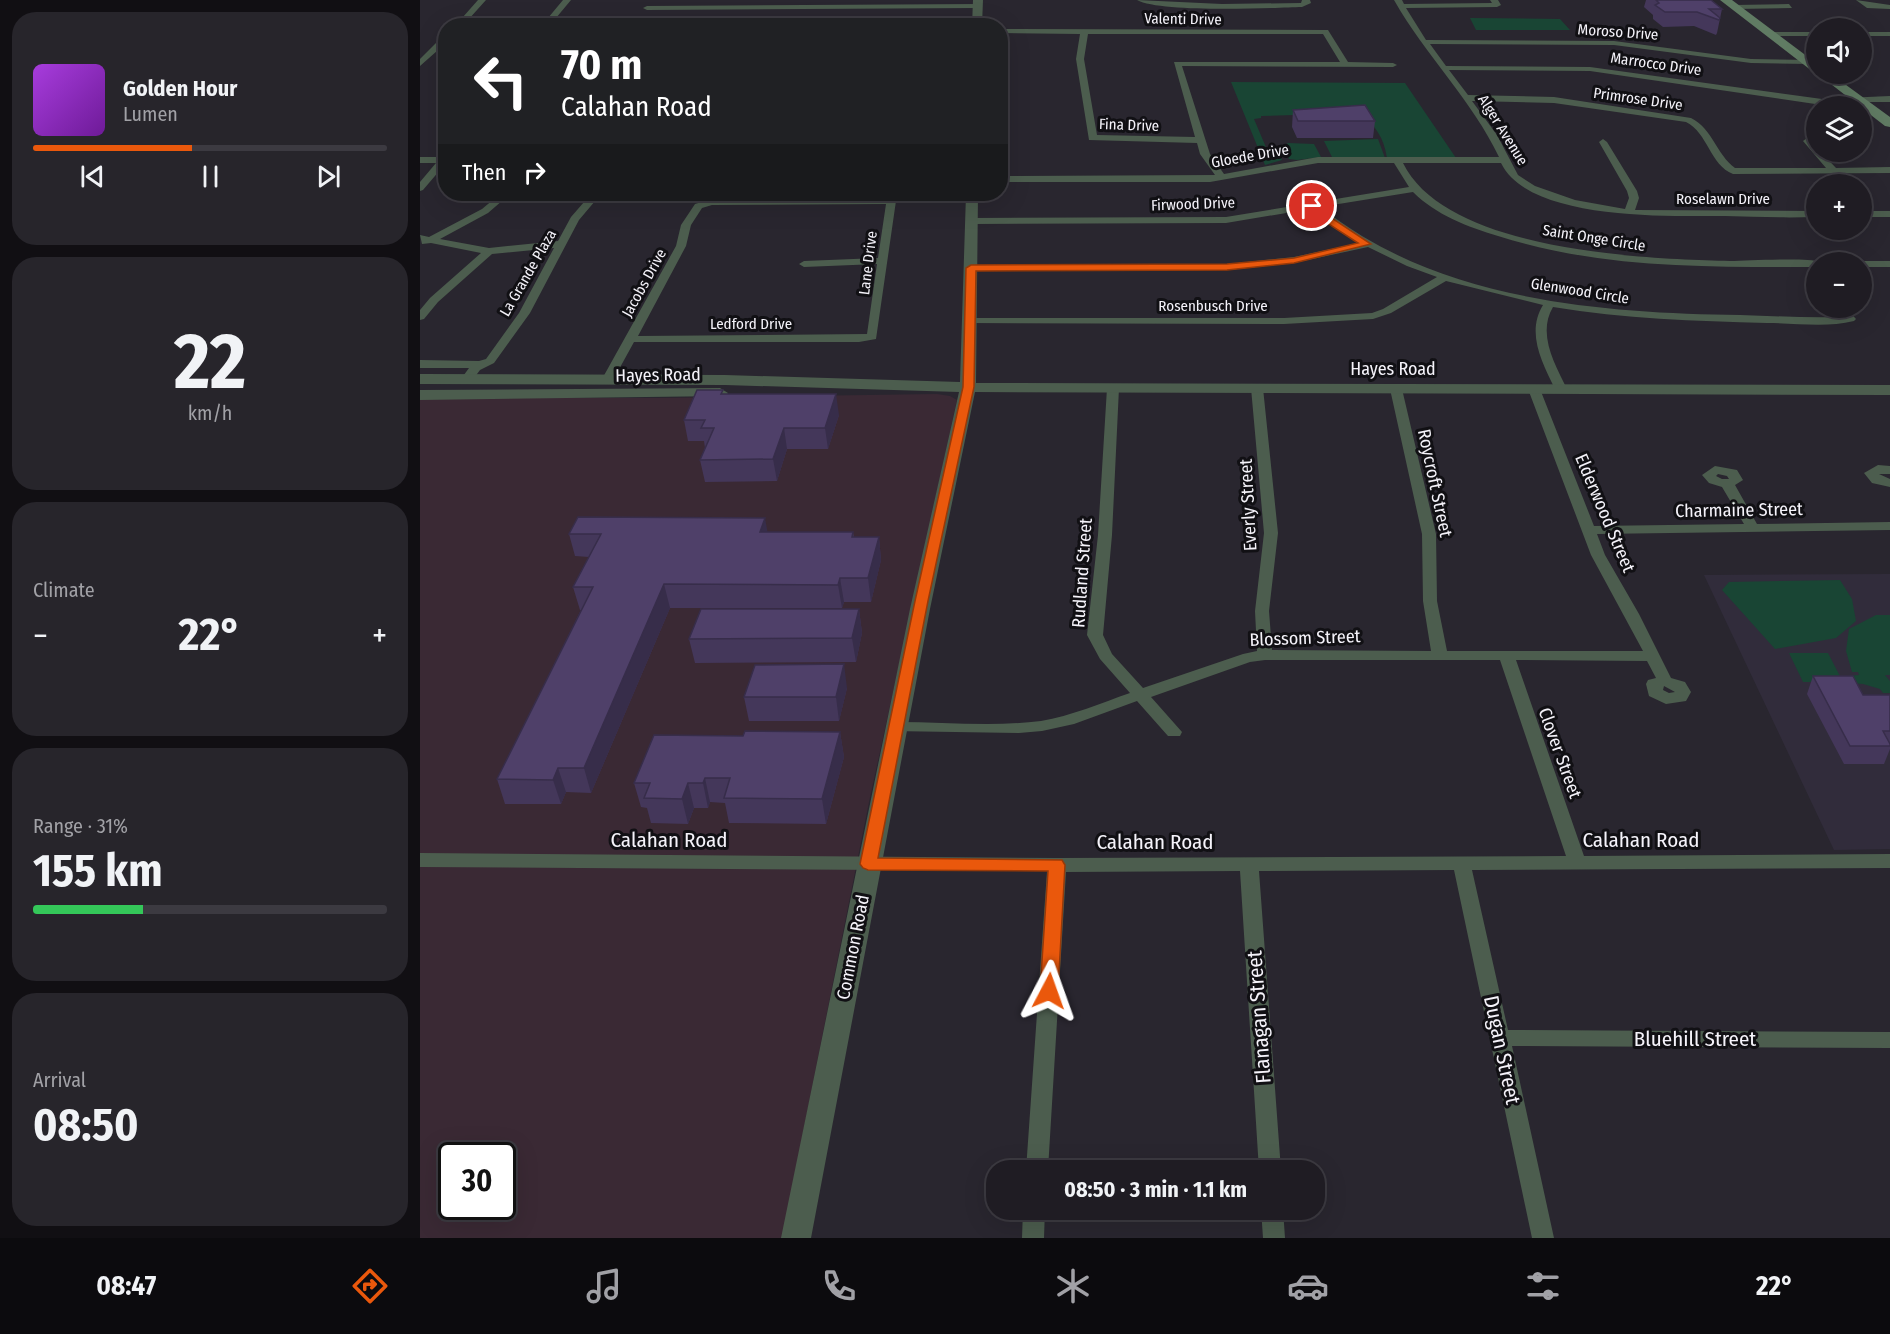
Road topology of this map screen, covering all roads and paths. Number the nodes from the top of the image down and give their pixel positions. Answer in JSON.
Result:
{"nodes":[{"id":1,"x":482,"y":0,"type":"edge"},
{"id":2,"x":567,"y":0,"type":"edge"},
{"id":3,"x":651,"y":0,"type":"edge"},
{"id":4,"x":1141,"y":0,"type":"edge"},
{"id":5,"x":1494,"y":0,"type":"edge"},
{"id":6,"x":1860,"y":0,"type":"edge"},
{"id":7,"x":1306,"y":2,"type":"edge"},
{"id":8,"x":892,"y":3,"type":"edge"},
{"id":9,"x":977,"y":3,"type":"edge"},
{"id":10,"x":1400,"y":3,"type":"edge"},
{"id":11,"x":730,"y":4,"type":"edge"},
{"id":12,"x":811,"y":4,"type":"edge"},
{"id":13,"x":1730,"y":4,"type":"edge"},
{"id":14,"x":1789,"y":6,"type":"dead end"},
{"id":15,"x":1890,"y":7,"type":"edge"},
{"id":16,"x":646,"y":8,"type":"junction"},
{"id":17,"x":465,"y":18,"type":"edge"},
{"id":18,"x":552,"y":18,"type":"edge"},
{"id":19,"x":640,"y":18,"type":"edge"},
{"id":20,"x":1008,"y":31,"type":"edge"},
{"id":21,"x":1084,"y":32,"type":"junction"},
{"id":22,"x":1771,"y":34,"type":"junction"},
{"id":23,"x":1806,"y":34,"type":"edge"},
{"id":24,"x":1872,"y":34,"type":"edge"},
{"id":25,"x":1880,"y":34,"type":"junction"},
{"id":26,"x":1890,"y":34,"type":"edge"},
{"id":27,"x":1890,"y":41,"type":"edge"},
{"id":28,"x":1425,"y":42,"type":"junction"},
{"id":29,"x":438,"y":46,"type":"edge"},
{"id":30,"x":1806,"y":60,"type":"edge"},
{"id":31,"x":420,"y":64,"type":"edge"},
{"id":32,"x":1346,"y":65,"type":"junction"},
{"id":33,"x":1393,"y":65,"type":"dead end"},
{"id":34,"x":1806,"y":65,"type":"edge"},
{"id":35,"x":1444,"y":68,"type":"junction"},
{"id":36,"x":1838,"y":84,"type":"edge"},
{"id":37,"x":1854,"y":96,"type":"edge"},
{"id":38,"x":1467,"y":98,"type":"junction"},
{"id":39,"x":1890,"y":99,"type":"edge"},
{"id":40,"x":1806,"y":100,"type":"edge"},
{"id":41,"x":1872,"y":100,"type":"edge"},
{"id":42,"x":1872,"y":109,"type":"edge"},
{"id":43,"x":1890,"y":123,"type":"edge"},
{"id":44,"x":1200,"y":140,"type":"junction"},
{"id":45,"x":1603,"y":142,"type":"dead end"},
{"id":46,"x":420,"y":160,"type":"edge"},
{"id":47,"x":438,"y":160,"type":"edge"},
{"id":48,"x":1396,"y":160,"type":"junction"},
{"id":49,"x":1505,"y":160,"type":"junction"},
{"id":50,"x":1826,"y":162,"type":"edge"},
{"id":51,"x":438,"y":164,"type":"edge"},
{"id":52,"x":1833,"y":170,"type":"junction"},
{"id":53,"x":1890,"y":170,"type":"edge"},
{"id":54,"x":1222,"y":178,"type":"junction"},
{"id":55,"x":1008,"y":179,"type":"edge"},
{"id":56,"x":420,"y":188,"type":"edge"},
{"id":57,"x":1414,"y":189,"type":"junction"},
{"id":58,"x":497,"y":201,"type":"edge"},
{"id":59,"x":590,"y":201,"type":"edge"},
{"id":60,"x":767,"y":201,"type":"edge"},
{"id":61,"x":891,"y":201,"type":"edge"},
{"id":62,"x":972,"y":201,"type":"edge"},
{"id":63,"x":1312,"y":206,"type":"junction"},
{"id":64,"x":1629,"y":213,"type":"junction"},
{"id":65,"x":1806,"y":214,"type":"edge"},
{"id":66,"x":1872,"y":214,"type":"edge"},
{"id":67,"x":1890,"y":214,"type":"edge"},
{"id":68,"x":972,"y":221,"type":"junction"},
{"id":69,"x":423,"y":241,"type":"edge"},
{"id":70,"x":563,"y":244,"type":"junction"},
{"id":71,"x":1366,"y":244,"type":"junction"},
{"id":72,"x":489,"y":250,"type":"junction"},
{"id":73,"x":883,"y":261,"type":"junction"},
{"id":74,"x":804,"y":264,"type":"dead end"},
{"id":75,"x":1806,"y":264,"type":"edge"},
{"id":76,"x":1872,"y":264,"type":"edge"},
{"id":77,"x":1890,"y":264,"type":"edge"},
{"id":78,"x":971,"y":268,"type":"junction"},
{"id":79,"x":1445,"y":277,"type":"junction"},
{"id":80,"x":1550,"y":303,"type":"junction"},
{"id":81,"x":420,"y":317,"type":"edge"},
{"id":82,"x":1849,"y":318,"type":"edge"},
{"id":83,"x":970,"y":321,"type":"junction"},
{"id":84,"x":872,"y":337,"type":"joint"},
{"id":85,"x":630,"y":339,"type":"junction"},
{"id":86,"x":420,"y":363,"type":"edge"},
{"id":87,"x":477,"y":374,"type":"junction"},
{"id":88,"x":420,"y":379,"type":"edge"},
{"id":89,"x":608,"y":379,"type":"junction"},
{"id":90,"x":747,"y":387,"type":"junction"},
{"id":91,"x":968,"y":387,"type":"junction"},
{"id":92,"x":1113,"y":388,"type":"junction"},
{"id":93,"x":1257,"y":388,"type":"junction"},
{"id":94,"x":1396,"y":388,"type":"junction"},
{"id":95,"x":1534,"y":389,"type":"junction"},
{"id":96,"x":1561,"y":389,"type":"junction"},
{"id":97,"x":1890,"y":390,"type":"edge"},
{"id":98,"x":420,"y":395,"type":"edge"},
{"id":99,"x":1890,"y":470,"type":"edge"},
{"id":100,"x":1890,"y":483,"type":"edge"},
{"id":101,"x":1727,"y":484,"type":"dead end"},
{"id":102,"x":1890,"y":526,"type":"edge"},
{"id":103,"x":1753,"y":528,"type":"junction"},
{"id":104,"x":1588,"y":530,"type":"junction"},
{"id":105,"x":1265,"y":655,"type":"junction"},
{"id":106,"x":1653,"y":656,"type":"junction"},
{"id":107,"x":1440,"y":657,"type":"junction"},
{"id":108,"x":1507,"y":657,"type":"junction"},
{"id":109,"x":1665,"y":681,"type":"dead end"},
{"id":110,"x":1139,"y":695,"type":"junction"},
{"id":111,"x":897,"y":727,"type":"junction"},
{"id":112,"x":1174,"y":732,"type":"dead end"},
{"id":113,"x":420,"y":860,"type":"edge"},
{"id":114,"x":1890,"y":861,"type":"edge"},
{"id":115,"x":1462,"y":862,"type":"junction"},
{"id":116,"x":1577,"y":862,"type":"junction"},
{"id":117,"x":868,"y":864,"type":"junction"},
{"id":118,"x":1249,"y":864,"type":"junction"},
{"id":119,"x":1057,"y":865,"type":"junction"},
{"id":120,"x":1500,"y":1038,"type":"junction"},
{"id":121,"x":1890,"y":1040,"type":"edge"},
{"id":122,"x":1038,"y":1160,"type":"edge"},
{"id":123,"x":1268,"y":1160,"type":"edge"},
{"id":124,"x":1034,"y":1220,"type":"edge"},
{"id":125,"x":1273,"y":1220,"type":"edge"},
{"id":126,"x":796,"y":1238,"type":"edge"},
{"id":127,"x":1033,"y":1238,"type":"edge"},
{"id":128,"x":1274,"y":1238,"type":"edge"},
{"id":129,"x":1543,"y":1238,"type":"edge"}],
"edges":[{"from":1,"to":17,"type":"street"},
{"from":2,"to":18,"type":"street"},
{"from":3,"to":16,"type":"street"},
{"from":4,"to":7,"type":"street"},
{"from":5,"to":10,"type":"street"},
{"from":6,"to":15,"type":"street"},
{"from":8,"to":9,"type":"street"},
{"from":8,"to":12,"type":"street"},
{"from":10,"to":28,"type":"street","name":"Alger Avenue"},
{"from":11,"to":12,"type":"street"},
{"from":11,"to":16,"type":"street"},
{"from":13,"to":14,"type":"street"},
{"from":13,"to":22,"type":"main road"},
{"from":16,"to":19,"type":"street"},
{"from":20,"to":21,"type":"street","name":"Valenti Drive"},
{"from":21,"to":32,"type":"street","name":"Valenti Drive"},
{"from":21,"to":44,"type":"street","name":"Fina Drive"},
{"from":22,"to":23,"type":"street"},
{"from":22,"to":30,"type":"main road"},
{"from":24,"to":25,"type":"street"},
{"from":25,"to":26,"type":"street"},
{"from":25,"to":27,"type":"street"},
{"from":28,"to":34,"type":"street","name":"Moroso Drive"},
{"from":28,"to":35,"type":"street","name":"Alger Avenue"},
{"from":29,"to":31,"type":"street"},
{"from":32,"to":33,"type":"street"},
{"from":32,"to":44,"type":"street"},
{"from":35,"to":38,"type":"street","name":"Alger Avenue"},
{"from":35,"to":40,"type":"street","name":"Marrocco Drive"},
{"from":36,"to":37,"type":"main road"},
{"from":38,"to":49,"type":"street","name":"Alger Avenue"},
{"from":38,"to":52,"type":"street","name":"Primrose Drive"},
{"from":39,"to":41,"type":"street","name":"Marrocco Drive"},
{"from":42,"to":43,"type":"main road"},
{"from":44,"to":54,"type":"street"},
{"from":45,"to":64,"type":"street"},
{"from":46,"to":47,"type":"street"},
{"from":48,"to":49,"type":"street","name":"Gloede Drive"},
{"from":48,"to":54,"type":"street","name":"Gloede Drive"},
{"from":48,"to":57,"type":"street","name":"Saint Onge Circle"},
{"from":49,"to":64,"type":"street","name":"Alger Avenue"},
{"from":50,"to":52,"type":"street"},
{"from":51,"to":56,"type":"street"},
{"from":52,"to":53,"type":"street","name":"Primrose Drive"},
{"from":54,"to":55,"type":"street","name":"Gloede Drive"},
{"from":57,"to":63,"type":"street","name":"Firwood Drive"},
{"from":57,"to":75,"type":"street","name":"Saint Onge Circle"},
{"from":58,"to":69,"type":"street"},
{"from":59,"to":70,"type":"street","name":"La Grande Plaza"},
{"from":60,"to":85,"type":"street","name":"Jacobs Drive"},
{"from":61,"to":73,"type":"street","name":"Lane Drive"},
{"from":62,"to":68,"type":"street","name":"Common Road"},
{"from":63,"to":68,"type":"street","name":"Firwood Drive"},
{"from":63,"to":71,"type":"street","name":"Glenwood Circle"},
{"from":64,"to":65,"type":"street","name":"Roselawn Drive"},
{"from":66,"to":67,"type":"street"},
{"from":68,"to":78,"type":"street","name":"Common Road"},
{"from":69,"to":72,"type":"street"},
{"from":70,"to":72,"type":"street"},
{"from":70,"to":87,"type":"street","name":"La Grande Plaza"},
{"from":71,"to":78,"type":"street"},
{"from":71,"to":79,"type":"street","name":"Glenwood Circle"},
{"from":72,"to":81,"type":"street"},
{"from":73,"to":74,"type":"street"},
{"from":73,"to":84,"type":"street","name":"Lane Drive"},
{"from":76,"to":77,"type":"street"},
{"from":78,"to":83,"type":"street","name":"Common Road"},
{"from":79,"to":80,"type":"street","name":"Glenwood Circle"},
{"from":79,"to":83,"type":"street","name":"Rosenbusch Drive"},
{"from":80,"to":82,"type":"street","name":"Glenwood Circle"},
{"from":80,"to":96,"type":"street"},
{"from":83,"to":91,"type":"street","name":"Common Road"},
{"from":84,"to":85,"type":"street","name":"Ledford Drive"},
{"from":85,"to":89,"type":"street","name":"Jacobs Drive"},
{"from":86,"to":87,"type":"street"},
{"from":87,"to":88,"type":"street","name":"Hayes Road"},
{"from":87,"to":89,"type":"street","name":"Hayes Road"},
{"from":89,"to":90,"type":"street","name":"Hayes Road"},
{"from":90,"to":91,"type":"street","name":"Hayes Road"},
{"from":90,"to":98,"type":"street","name":"Hayes Road"},
{"from":91,"to":92,"type":"street","name":"Hayes Road"},
{"from":91,"to":111,"type":"street","name":"Common Road"},
{"from":92,"to":93,"type":"street","name":"Hayes Road"},
{"from":92,"to":110,"type":"street","name":"Rudland Street"},
{"from":93,"to":94,"type":"street","name":"Hayes Road"},
{"from":93,"to":105,"type":"street","name":"Everly Street"},
{"from":94,"to":95,"type":"street","name":"Hayes Road"},
{"from":94,"to":107,"type":"street","name":"Roycroft Street"},
{"from":95,"to":96,"type":"street","name":"Hayes Road"},
{"from":95,"to":104,"type":"street","name":"Elderwood Street"},
{"from":96,"to":97,"type":"street","name":"Hayes Road"},
{"from":99,"to":100,"type":"street"},
{"from":101,"to":103,"type":"street"},
{"from":102,"to":103,"type":"street","name":"Charmaine Street"},
{"from":103,"to":104,"type":"street","name":"Charmaine Street"},
{"from":104,"to":106,"type":"street","name":"Elderwood Street"},
{"from":105,"to":107,"type":"street","name":"Blossom Street"},
{"from":105,"to":110,"type":"street","name":"Blossom Street"},
{"from":106,"to":108,"type":"street","name":"Blossom Street"},
{"from":106,"to":109,"type":"street","name":"Elderwood Street"},
{"from":107,"to":108,"type":"street","name":"Blossom Street"},
{"from":108,"to":116,"type":"street","name":"Clover Street"},
{"from":110,"to":111,"type":"street","name":"Blossom Street"},
{"from":110,"to":112,"type":"street","name":"Rudland Street"},
{"from":111,"to":117,"type":"street","name":"Common Road"},
{"from":113,"to":117,"type":"street","name":"Calahan Road"},
{"from":114,"to":116,"type":"street","name":"Calahan Road"},
{"from":115,"to":116,"type":"street","name":"Calahan Road"},
{"from":115,"to":118,"type":"street","name":"Calahan Road"},
{"from":115,"to":120,"type":"street","name":"Dugan Street"},
{"from":117,"to":119,"type":"street","name":"Calahan Road"},
{"from":117,"to":126,"type":"street","name":"Common Road"},
{"from":118,"to":119,"type":"street","name":"Calahan Road"},
{"from":118,"to":123,"type":"street","name":"Flanagan Street"},
{"from":119,"to":122,"type":"street"},
{"from":120,"to":121,"type":"street","name":"Bluehill Street"},
{"from":120,"to":129,"type":"street","name":"Dugan Street"},
{"from":124,"to":127,"type":"street"},
{"from":125,"to":128,"type":"street"}]}
